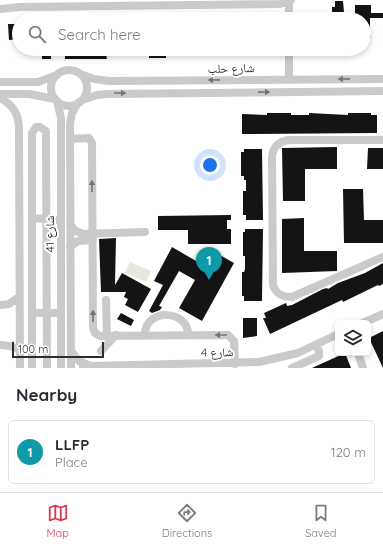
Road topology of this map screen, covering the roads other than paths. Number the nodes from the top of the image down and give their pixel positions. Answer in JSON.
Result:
{"nodes":[{"id":1,"x":290,"y":1,"type":"edge"},
{"id":2,"x":88,"y":3,"type":"edge"},
{"id":3,"x":134,"y":3,"type":"edge"},
{"id":4,"x":0,"y":5,"type":"edge"},
{"id":5,"x":20,"y":7,"type":"junction"},
{"id":6,"x":0,"y":9,"type":"edge"},
{"id":7,"x":289,"y":12,"type":"edge"},
{"id":8,"x":289,"y":56,"type":"edge"},
{"id":9,"x":57,"y":74,"type":"junction"},
{"id":10,"x":80,"y":74,"type":"junction"},
{"id":11,"x":383,"y":78,"type":"edge"},
{"id":12,"x":289,"y":80,"type":"junction"},
{"id":13,"x":0,"y":82,"type":"edge"},
{"id":14,"x":383,"y":91,"type":"edge"},
{"id":15,"x":0,"y":94,"type":"edge"},
{"id":16,"x":0,"y":98,"type":"edge"},
{"id":17,"x":56,"y":100,"type":"junction"},
{"id":18,"x":80,"y":102,"type":"junction"},
{"id":19,"x":70,"y":139,"type":"junction"},
{"id":20,"x":383,"y":140,"type":"edge"},
{"id":21,"x":32,"y":218,"type":"junction"},
{"id":22,"x":47,"y":219,"type":"junction"},
{"id":23,"x":61,"y":220,"type":"junction"},
{"id":24,"x":70,"y":224,"type":"junction"},
{"id":25,"x":145,"y":232,"type":"dead end"},
{"id":26,"x":93,"y":237,"type":"junction"},
{"id":27,"x":70,"y":248,"type":"junction"},
{"id":28,"x":383,"y":257,"type":"edge"},
{"id":29,"x":32,"y":260,"type":"junction"},
{"id":30,"x":19,"y":261,"type":"junction"},
{"id":31,"x":19,"y":297,"type":"junction"},
{"id":32,"x":106,"y":300,"type":"dead end"},
{"id":33,"x":0,"y":305,"type":"edge"},
{"id":34,"x":32,"y":313,"type":"junction"},
{"id":35,"x":47,"y":313,"type":"junction"},
{"id":36,"x":61,"y":313,"type":"junction"},
{"id":37,"x":383,"y":314,"type":"edge"},
{"id":38,"x":370,"y":320,"type":"edge"},
{"id":39,"x":116,"y":335,"type":"junction"},
{"id":40,"x":145,"y":335,"type":"junction"},
{"id":41,"x":188,"y":335,"type":"junction"},
{"id":42,"x":107,"y":336,"type":"junction"},
{"id":43,"x":335,"y":336,"type":"edge"},
{"id":44,"x":0,"y":345,"type":"edge"},
{"id":45,"x":316,"y":345,"type":"junction"},
{"id":46,"x":20,"y":350,"type":"junction"},
{"id":47,"x":71,"y":351,"type":"junction"},
{"id":48,"x":101,"y":351,"type":"dead end"},
{"id":49,"x":357,"y":356,"type":"edge"},
{"id":50,"x":235,"y":364,"type":"junction"},
{"id":51,"x":259,"y":365,"type":"edge"},
{"id":52,"x":87,"y":367,"type":"edge"},
{"id":53,"x":20,"y":368,"type":"edge"},
{"id":54,"x":32,"y":368,"type":"edge"},
{"id":55,"x":47,"y":368,"type":"edge"},
{"id":56,"x":61,"y":368,"type":"edge"},
{"id":57,"x":71,"y":368,"type":"edge"},
{"id":58,"x":292,"y":368,"type":"edge"},
{"id":59,"x":363,"y":368,"type":"edge"}],
"edges":[{"from":1,"to":3,"type":"street"},
{"from":1,"to":7,"type":"street"},
{"from":2,"to":3,"type":"street"},
{"from":2,"to":5,"type":"street"},
{"from":4,"to":5,"type":"street"},
{"from":5,"to":6,"type":"street"},
{"from":8,"to":12,"type":"street"},
{"from":9,"to":10,"type":"street"},
{"from":9,"to":13,"type":"street"},
{"from":9,"to":17,"type":"street"},
{"from":12,"to":10,"type":"street","name":"شارع حلب","one_way":true},
{"from":10,"to":18,"type":"street"},
{"from":11,"to":12,"type":"street","name":"شارع حلب","one_way":true},
{"from":18,"to":14,"type":"street","name":"شارع حلب","one_way":true},
{"from":15,"to":17,"type":"street"},
{"from":16,"to":30,"type":"street"},
{"from":17,"to":18,"type":"street"},
{"from":17,"to":23,"type":"street","name":"شارع 41"},
{"from":18,"to":19,"type":"street","name":"شارع 41"},
{"from":19,"to":24,"type":"street","name":"شارع 41"},
{"from":26,"to":19,"type":"street","one_way":true},
{"from":20,"to":28,"type":"street"},
{"from":21,"to":22,"type":"street"},
{"from":21,"to":22,"type":"street"},
{"from":21,"to":29,"type":"street"},
{"from":22,"to":23,"type":"street"},
{"from":22,"to":35,"type":"street"},
{"from":23,"to":36,"type":"street","name":"شارع 41"},
{"from":24,"to":26,"type":"street"},
{"from":24,"to":27,"type":"street","name":"شارع 41"},
{"from":25,"to":26,"type":"street"},
{"from":26,"to":27,"type":"street"},
{"from":42,"to":26,"type":"street","one_way":true},
{"from":27,"to":47,"type":"street","name":"شارع 41"},
{"from":29,"to":30,"type":"street"},
{"from":29,"to":34,"type":"street"},
{"from":30,"to":31,"type":"street"},
{"from":31,"to":33,"type":"street"},
{"from":31,"to":46,"type":"street"},
{"from":32,"to":42,"type":"street"},
{"from":34,"to":35,"type":"street"},
{"from":34,"to":54,"type":"street"},
{"from":35,"to":36,"type":"street"},
{"from":35,"to":55,"type":"street"},
{"from":36,"to":56,"type":"street","name":"شارع 41"},
{"from":37,"to":38,"type":"street"},
{"from":39,"to":40,"type":"street"},
{"from":39,"to":42,"type":"street"},
{"from":39,"to":48,"type":"street"},
{"from":40,"to":41,"type":"street"},
{"from":40,"to":41,"type":"street"},
{"from":50,"to":41,"type":"street","one_way":true},
{"from":43,"to":45,"type":"street","name":"شارع 4"},
{"from":44,"to":46,"type":"street"},
{"from":45,"to":51,"type":"street","name":"شارع 4"},
{"from":45,"to":58,"type":"street"},
{"from":46,"to":53,"type":"street"},
{"from":47,"to":52,"type":"street","name":"شارع 4"},
{"from":47,"to":57,"type":"street","name":"شارع 41"},
{"from":49,"to":59,"type":"street"},
{"from":50,"to":51,"type":"street","name":"شارع 4"},
{"from":50,"to":52,"type":"street","name":"شارع 4"}]}
